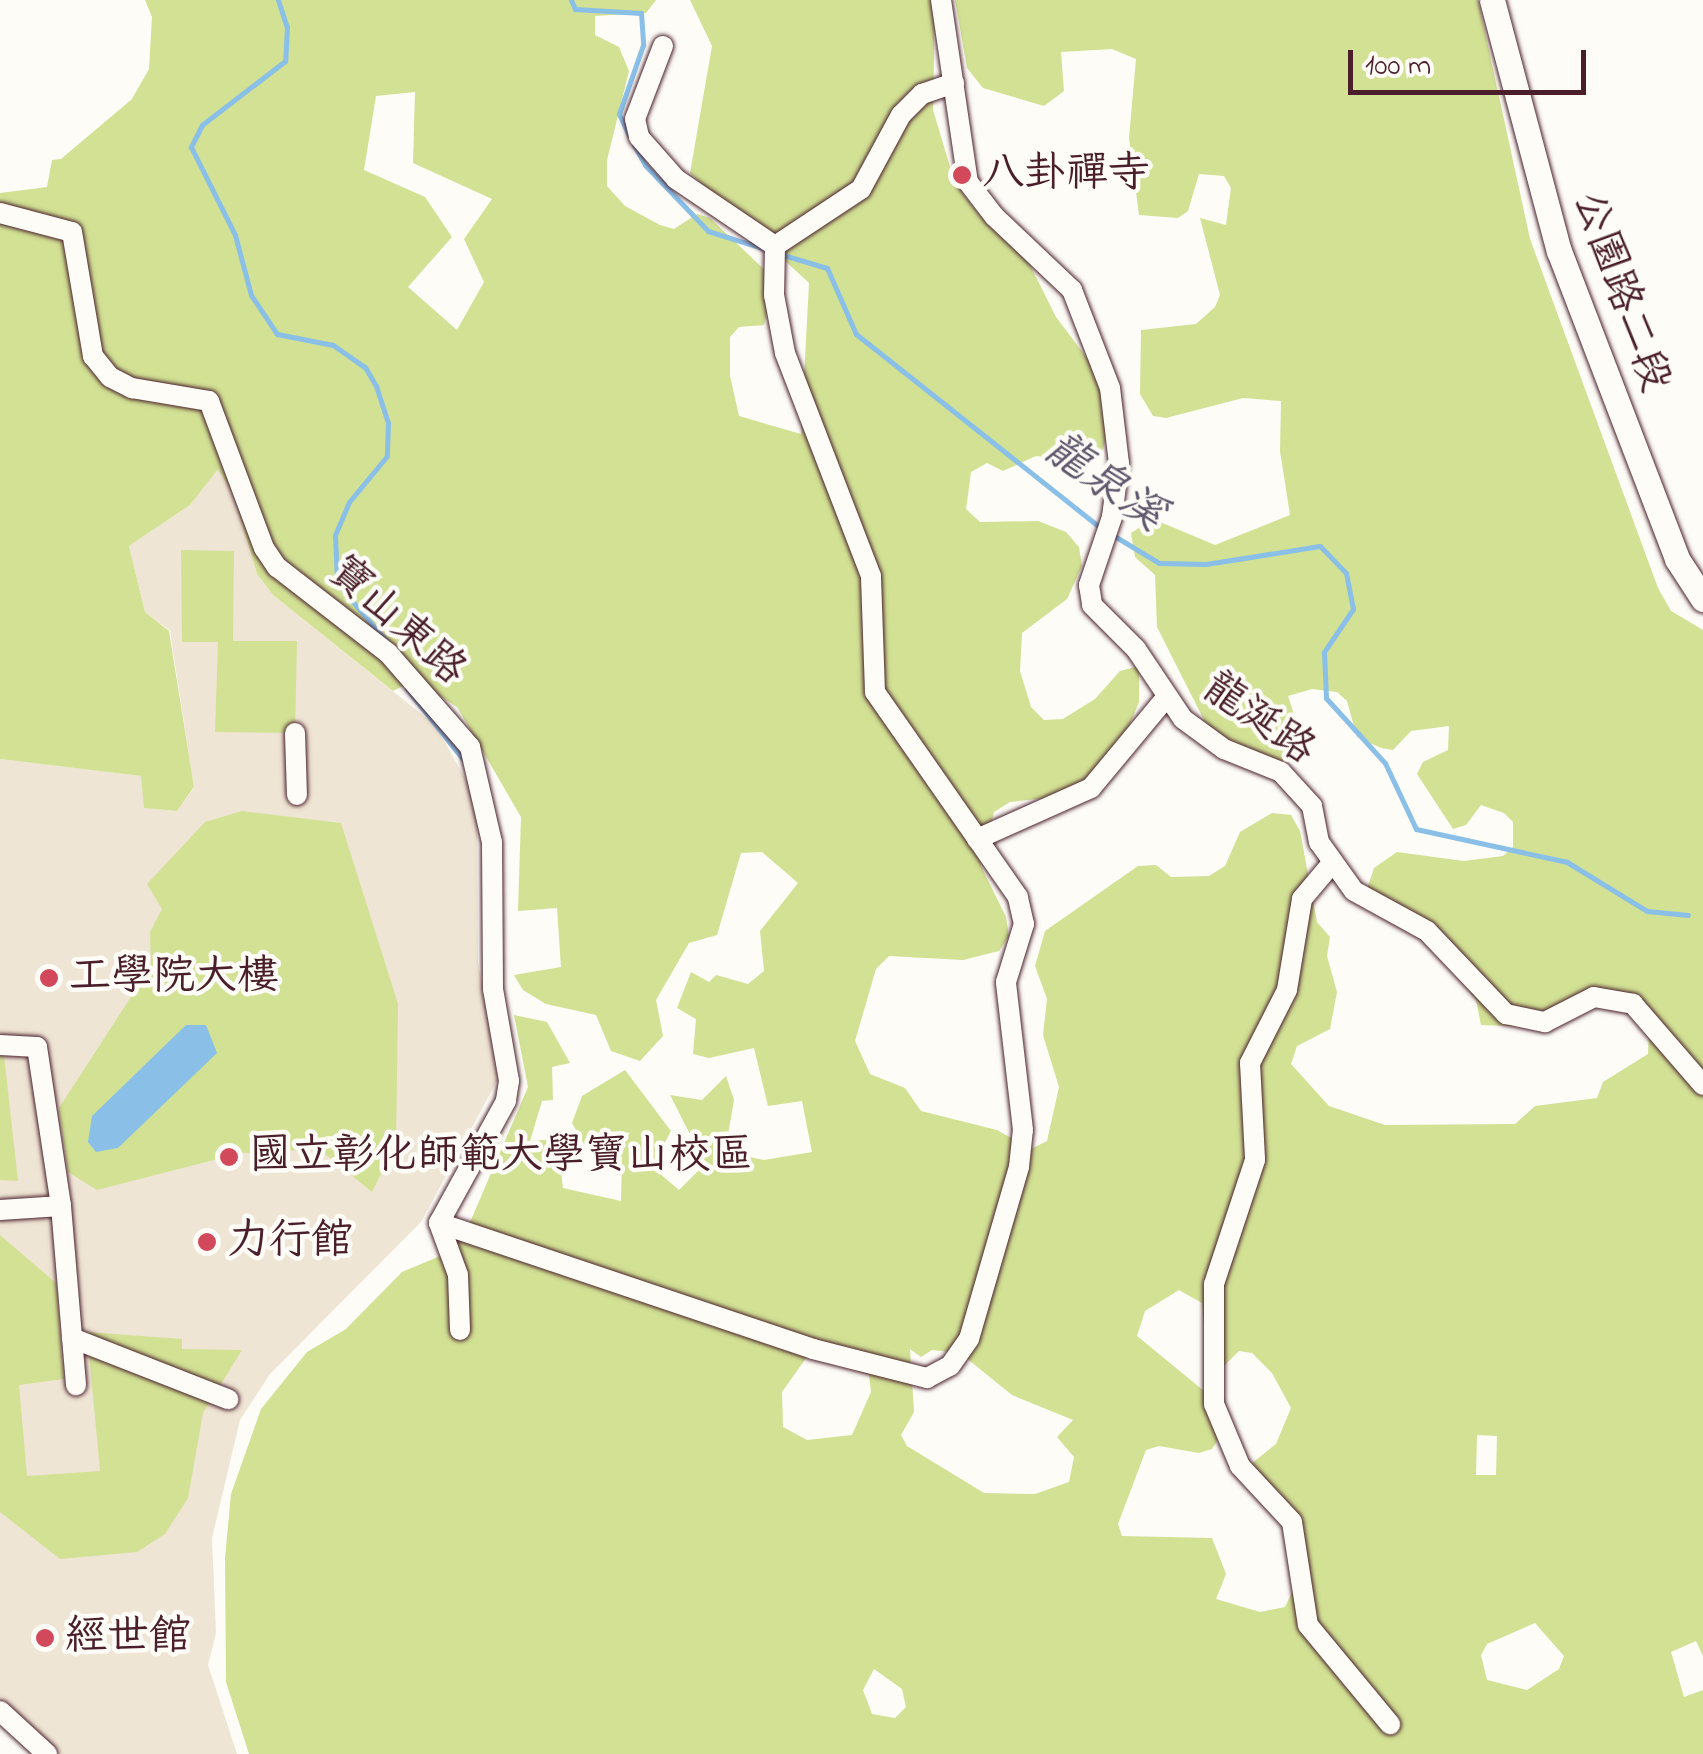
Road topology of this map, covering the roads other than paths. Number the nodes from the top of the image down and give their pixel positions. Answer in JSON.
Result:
{"nodes":[{"id":1,"x":941,"y":0,"type":"edge"},
{"id":2,"x":1492,"y":0,"type":"edge"},
{"id":3,"x":664,"y":46,"type":"dead end"},
{"id":4,"x":954,"y":83,"type":"junction"},
{"id":5,"x":0,"y":213,"type":"edge"},
{"id":6,"x":774,"y":246,"type":"junction"},
{"id":7,"x":1703,"y":599,"type":"edge"},
{"id":8,"x":1165,"y":700,"type":"junction"},
{"id":9,"x":295,"y":733,"type":"dead end"},
{"id":10,"x":297,"y":795,"type":"dead end"},
{"id":11,"x":977,"y":838,"type":"junction"},
{"id":12,"x":1333,"y":862,"type":"junction"},
{"id":13,"x":0,"y":1045,"type":"edge"},
{"id":14,"x":1703,"y":1086,"type":"edge"},
{"id":15,"x":60,"y":1206,"type":"junction"},
{"id":16,"x":0,"y":1210,"type":"edge"},
{"id":17,"x":439,"y":1223,"type":"junction"},
{"id":18,"x":460,"y":1330,"type":"dead end"},
{"id":19,"x":72,"y":1338,"type":"junction"},
{"id":20,"x":76,"y":1385,"type":"dead end"},
{"id":21,"x":228,"y":1398,"type":"dead end"},
{"id":22,"x":0,"y":1712,"type":"edge"},
{"id":23,"x":1390,"y":1724,"type":"dead end"},
{"id":24,"x":48,"y":1754,"type":"edge"}],
"edges":[{"from":1,"to":4,"type":"street","name":"龍涎路"},
{"from":2,"to":7,"type":"main road","name":"公園路二段"},
{"from":3,"to":6,"type":"street"},
{"from":4,"to":6,"type":"street"},
{"from":4,"to":8,"type":"street","name":"龍涎路"},
{"from":5,"to":17,"type":"street","name":"寶山東路"},
{"from":6,"to":11,"type":"street"},
{"from":8,"to":11,"type":"street"},
{"from":8,"to":12,"type":"street","name":"龍涎路"},
{"from":9,"to":10,"type":"street"},
{"from":11,"to":17,"type":"street"},
{"from":12,"to":14,"type":"street","name":"龍涎路"},
{"from":12,"to":23,"type":"street"},
{"from":13,"to":15,"type":"street"},
{"from":15,"to":16,"type":"street"},
{"from":15,"to":19,"type":"street"},
{"from":17,"to":18,"type":"street"},
{"from":19,"to":20,"type":"street"},
{"from":19,"to":21,"type":"street"},
{"from":22,"to":24,"type":"street"}]}
